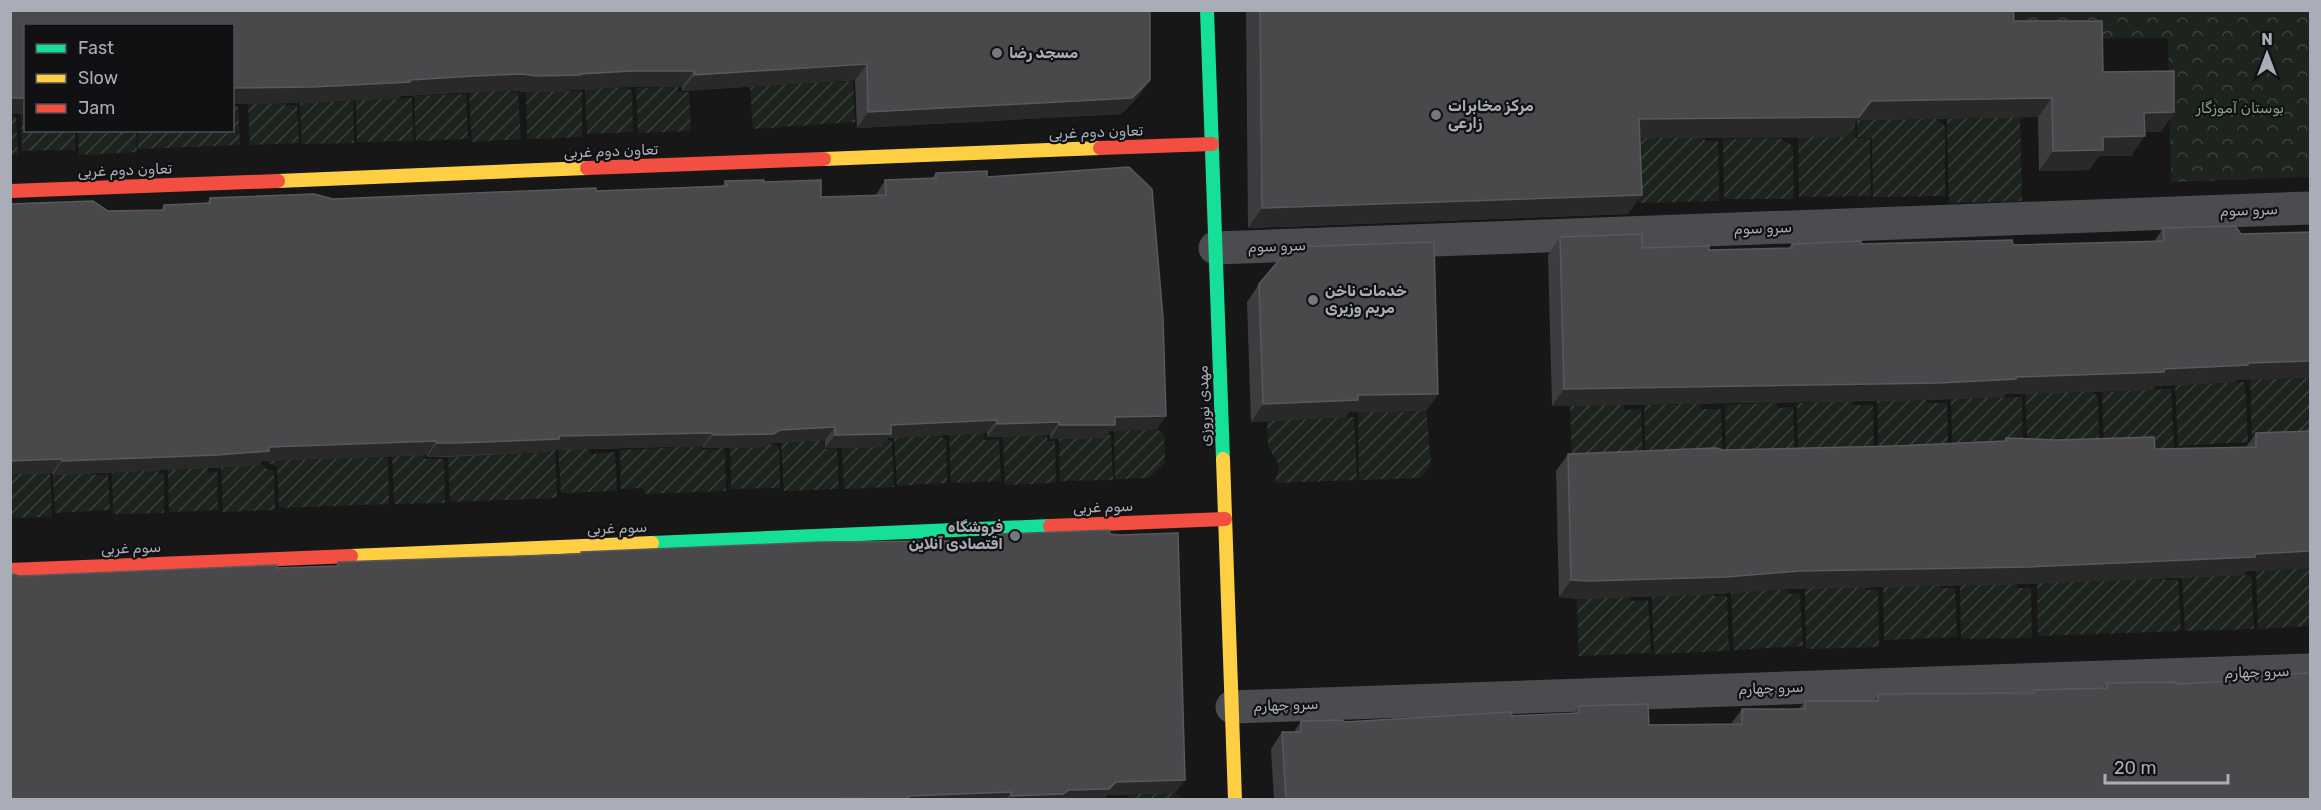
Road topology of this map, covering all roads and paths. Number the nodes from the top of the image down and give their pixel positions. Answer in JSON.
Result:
{"nodes":[{"id":1,"x":1207,"y":10,"type":"edge"},
{"id":2,"x":1212,"y":144,"type":"junction"},
{"id":3,"x":10,"y":191,"type":"edge"},
{"id":4,"x":2310,"y":208,"type":"edge"},
{"id":5,"x":1215,"y":248,"type":"junction"},
{"id":6,"x":1225,"y":519,"type":"junction"},
{"id":7,"x":10,"y":570,"type":"edge"},
{"id":8,"x":2310,"y":670,"type":"edge"},
{"id":9,"x":1232,"y":707,"type":"junction"},
{"id":10,"x":1235,"y":800,"type":"edge"}],
"edges":[{"from":1,"to":2,"type":"street","name":"مهدی نوروزی"},
{"from":2,"to":3,"type":"street","name":"تعاون دوم غربی"},
{"from":2,"to":5,"type":"street","name":"مهدی نوروزی"},
{"from":4,"to":5,"type":"street","name":"سرو سوم"},
{"from":5,"to":6,"type":"street","name":"مهدی نوروزی"},
{"from":6,"to":7,"type":"street","name":"سوم غربی"},
{"from":6,"to":9,"type":"street","name":"مهدی نوروزی"},
{"from":8,"to":9,"type":"street","name":"سرو چهارم"},
{"from":9,"to":10,"type":"street","name":"مهدی نوروزی"}]}
